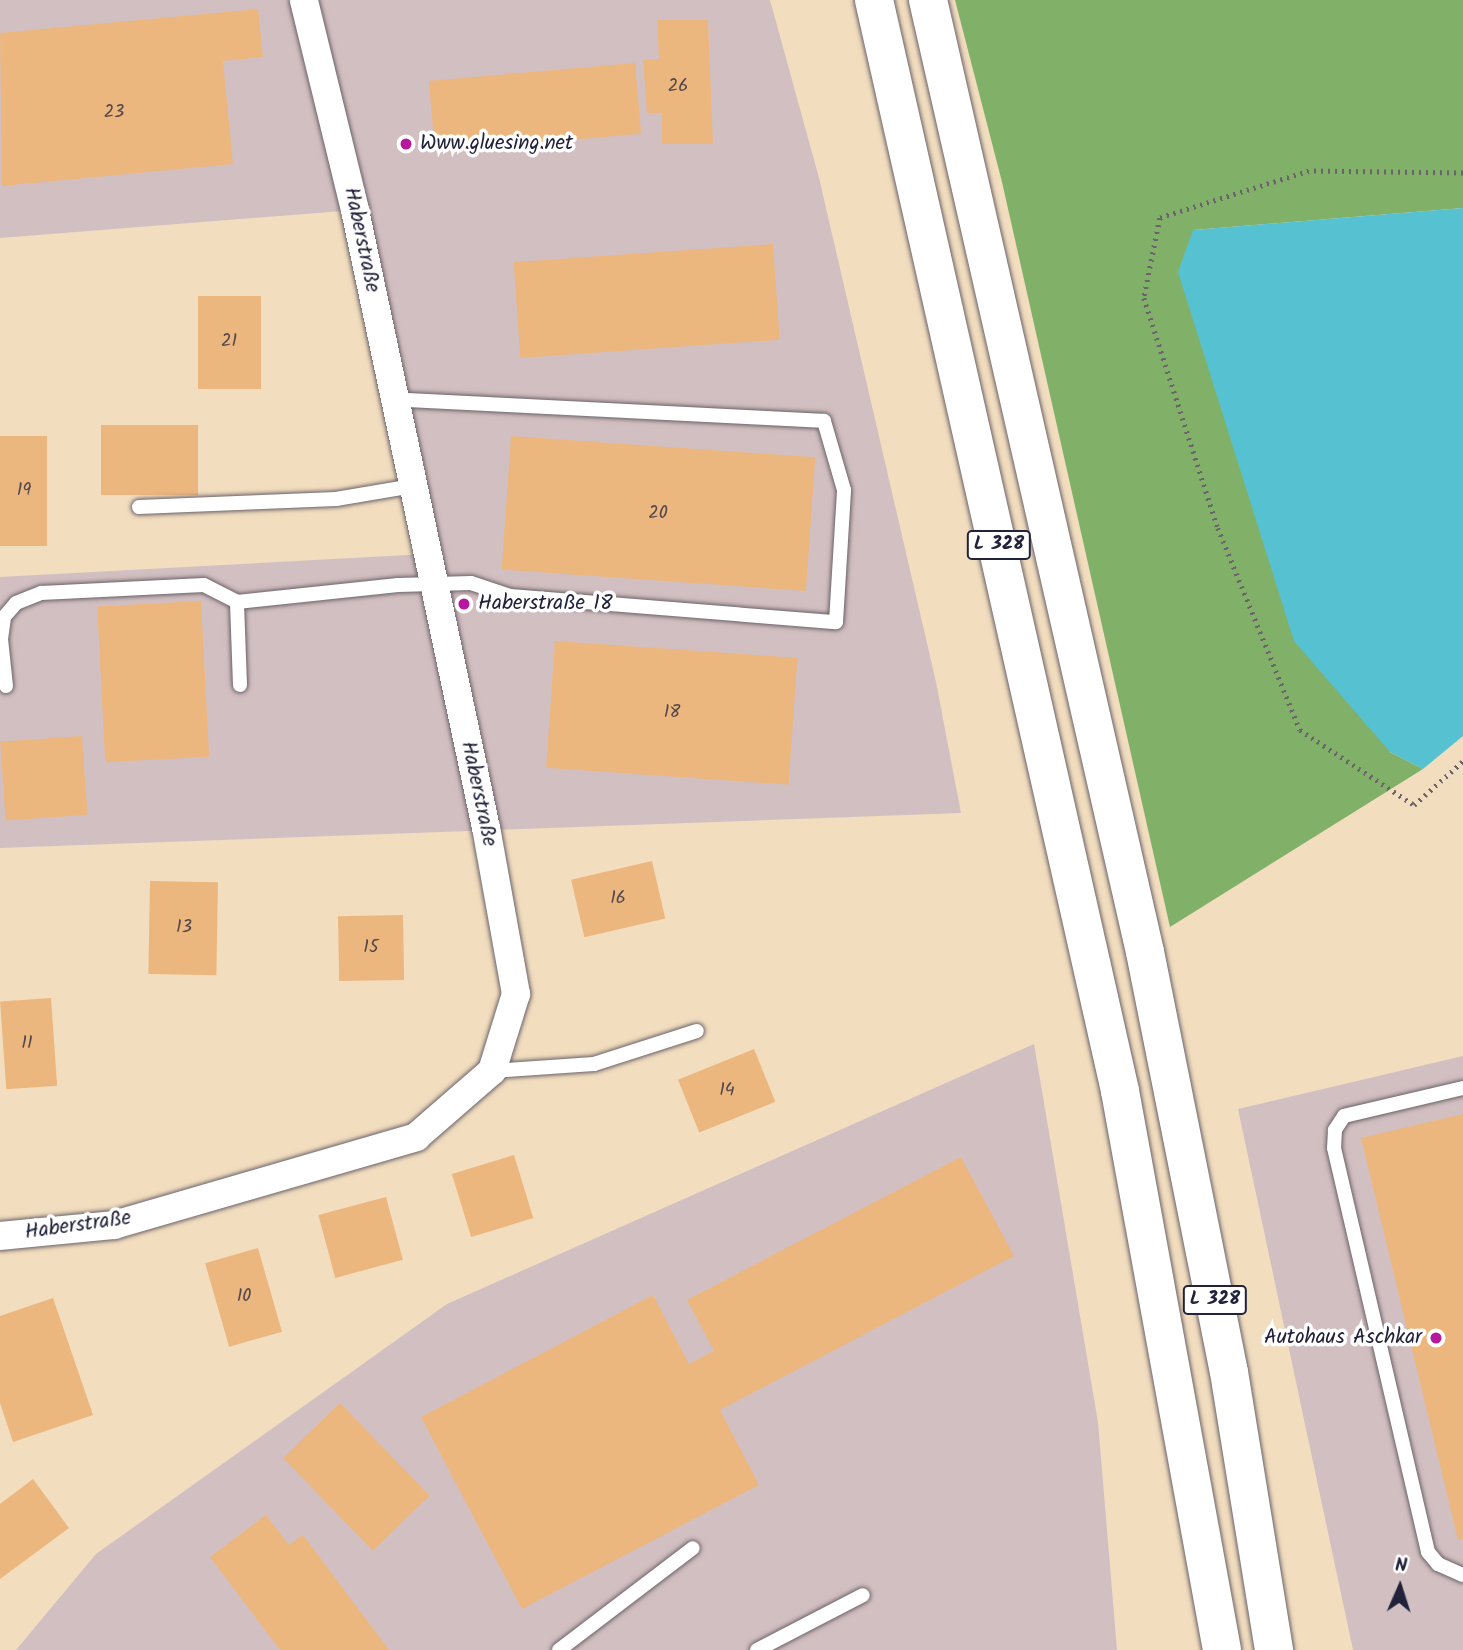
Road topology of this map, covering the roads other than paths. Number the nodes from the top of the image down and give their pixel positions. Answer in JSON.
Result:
{"nodes":[{"id":1,"x":874,"y":0,"type":"edge"},
{"id":2,"x":928,"y":0,"type":"edge"},
{"id":3,"x":308,"y":1,"type":"edge"},
{"id":4,"x":395,"y":399,"type":"junction"},
{"id":5,"x":413,"y":486,"type":"junction"},
{"id":6,"x":139,"y":507,"type":"dead end"},
{"id":7,"x":433,"y":582,"type":"junction"},
{"id":8,"x":237,"y":602,"type":"junction"},
{"id":9,"x":240,"y":685,"type":"dead end"},
{"id":10,"x":6,"y":686,"type":"dead end"},
{"id":11,"x":697,"y":1031,"type":"dead end"},
{"id":12,"x":492,"y":1071,"type":"junction"},
{"id":13,"x":1463,"y":1088,"type":"edge"},
{"id":14,"x":0,"y":1236,"type":"edge"},
{"id":15,"x":692,"y":1548,"type":"dead end"},
{"id":16,"x":1463,"y":1575,"type":"edge"},
{"id":17,"x":863,"y":1595,"type":"dead end"},
{"id":18,"x":559,"y":1650,"type":"edge"},
{"id":19,"x":757,"y":1650,"type":"edge"},
{"id":20,"x":1222,"y":1650,"type":"edge"},
{"id":21,"x":1274,"y":1650,"type":"edge"}],
"edges":[{"from":1,"to":20,"type":"highway","number":"L 328"},
{"from":2,"to":21,"type":"highway","number":"L 328"},
{"from":3,"to":4,"type":"street","name":"Haberstraße"},
{"from":4,"to":5,"type":"street","name":"Haberstraße"},
{"from":4,"to":7,"type":"lane"},
{"from":5,"to":6,"type":"lane"},
{"from":5,"to":7,"type":"street","name":"Haberstraße"},
{"from":7,"to":8,"type":"lane"},
{"from":7,"to":12,"type":"street","name":"Haberstraße"},
{"from":8,"to":9,"type":"lane"},
{"from":8,"to":10,"type":"lane"},
{"from":11,"to":12,"type":"lane"},
{"from":12,"to":14,"type":"street","name":"Haberstraße"},
{"from":13,"to":16,"type":"lane"},
{"from":15,"to":18,"type":"lane"},
{"from":17,"to":19,"type":"lane"}]}
